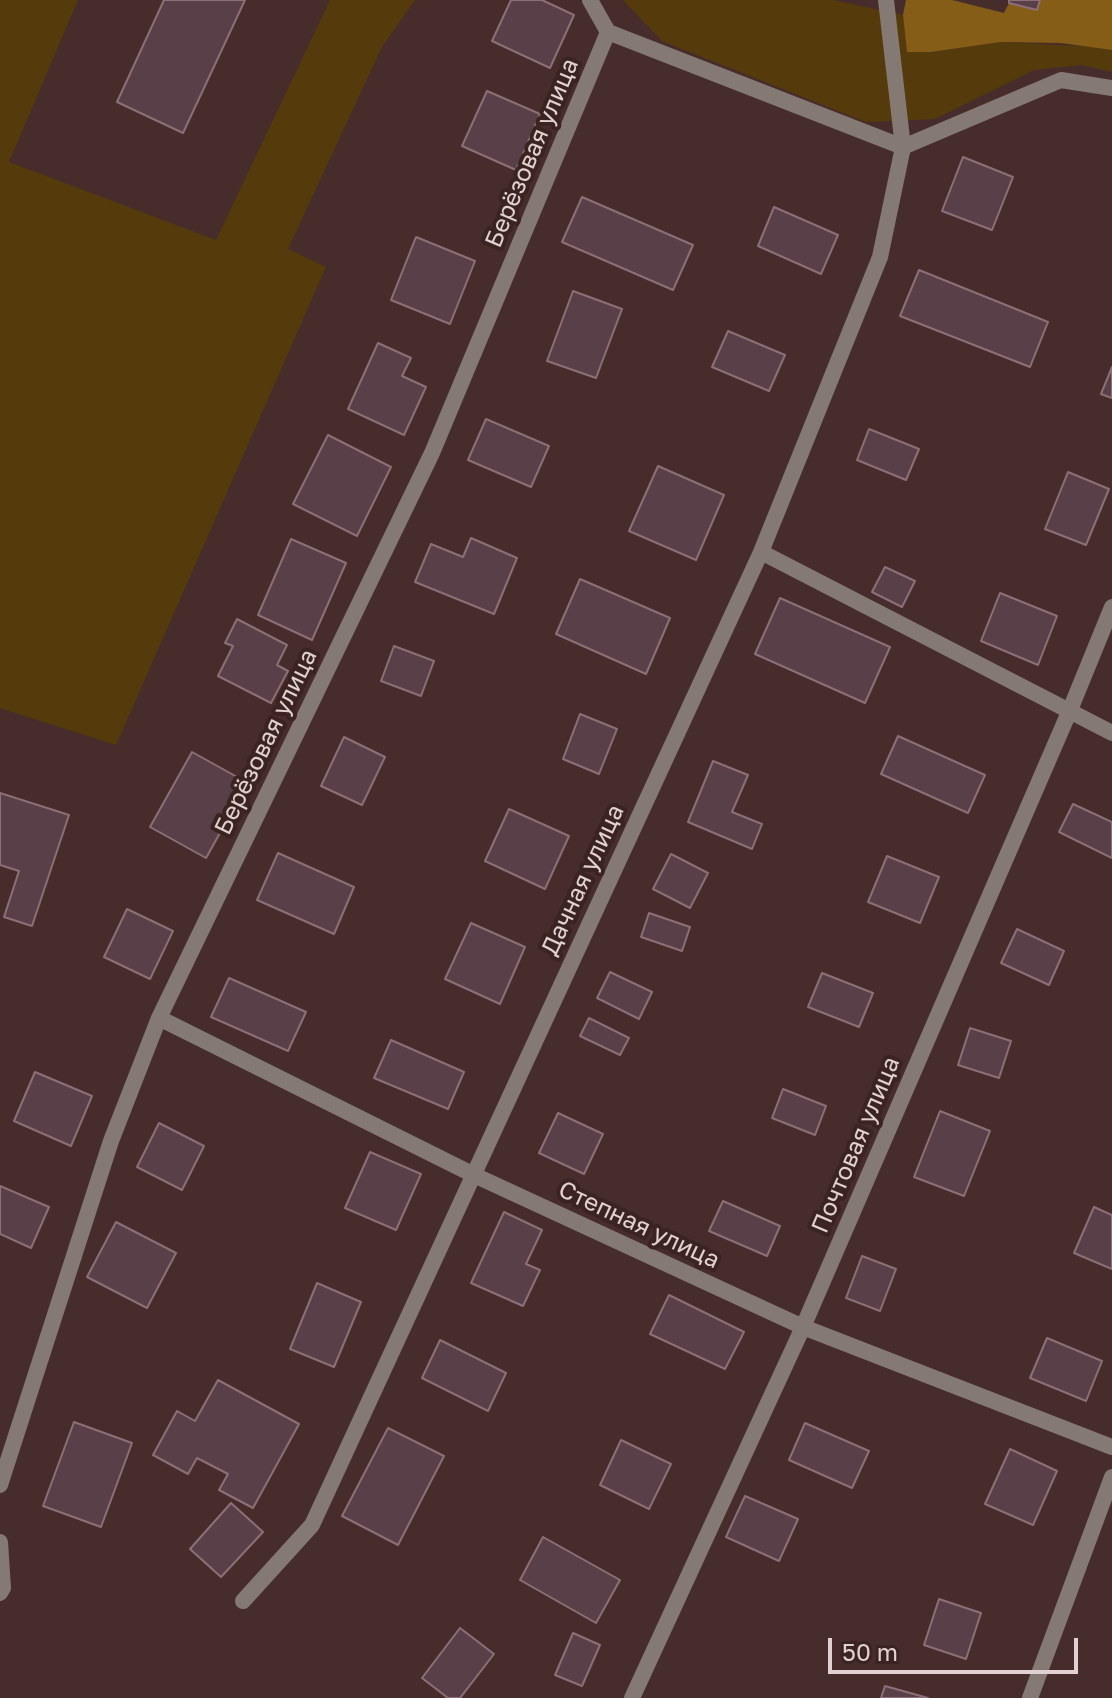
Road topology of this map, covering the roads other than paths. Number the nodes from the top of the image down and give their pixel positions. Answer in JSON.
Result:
{"nodes":[{"id":1,"x":590,"y":0,"type":"edge"},
{"id":2,"x":886,"y":0,"type":"edge"},
{"id":3,"x":608,"y":32,"type":"junction"},
{"id":4,"x":1112,"y":88,"type":"edge"},
{"id":5,"x":903,"y":147,"type":"junction"},
{"id":6,"x":761,"y":552,"type":"junction"},
{"id":7,"x":1112,"y":607,"type":"edge"},
{"id":8,"x":1070,"y":710,"type":"junction"},
{"id":9,"x":1112,"y":733,"type":"edge"},
{"id":10,"x":159,"y":1018,"type":"junction"},
{"id":11,"x":474,"y":1175,"type":"junction"},
{"id":12,"x":803,"y":1327,"type":"junction"},
{"id":13,"x":1112,"y":1447,"type":"edge"},
{"id":14,"x":1112,"y":1477,"type":"edge"},
{"id":15,"x":0,"y":1485,"type":"edge"},
{"id":16,"x":0,"y":1542,"type":"edge"},
{"id":17,"x":0,"y":1593,"type":"edge"},
{"id":18,"x":243,"y":1601,"type":"dead end"},
{"id":19,"x":632,"y":1698,"type":"edge"},
{"id":20,"x":1030,"y":1698,"type":"edge"}],
"edges":[{"from":1,"to":3,"type":"street"},
{"from":2,"to":5,"type":"street","name":"Дачная улица"},
{"from":3,"to":5,"type":"street"},
{"from":3,"to":10,"type":"street","name":"Берёзовая улица"},
{"from":4,"to":5,"type":"street"},
{"from":5,"to":6,"type":"street","name":"Дачная улица"},
{"from":6,"to":8,"type":"street"},
{"from":6,"to":11,"type":"street","name":"Дачная улица"},
{"from":7,"to":8,"type":"street","name":"Почтовая улица"},
{"from":8,"to":9,"type":"street"},
{"from":8,"to":12,"type":"street","name":"Почтовая улица"},
{"from":10,"to":11,"type":"street","name":"Степная улица"},
{"from":10,"to":15,"type":"street","name":"Берёзовая улица"},
{"from":11,"to":12,"type":"street","name":"Степная улица"},
{"from":11,"to":18,"type":"street","name":"Дачная улица"},
{"from":12,"to":13,"type":"street","name":"Степная улица"},
{"from":12,"to":19,"type":"street","name":"Почтовая улица"},
{"from":14,"to":20,"type":"street"},
{"from":16,"to":17,"type":"street"}]}
